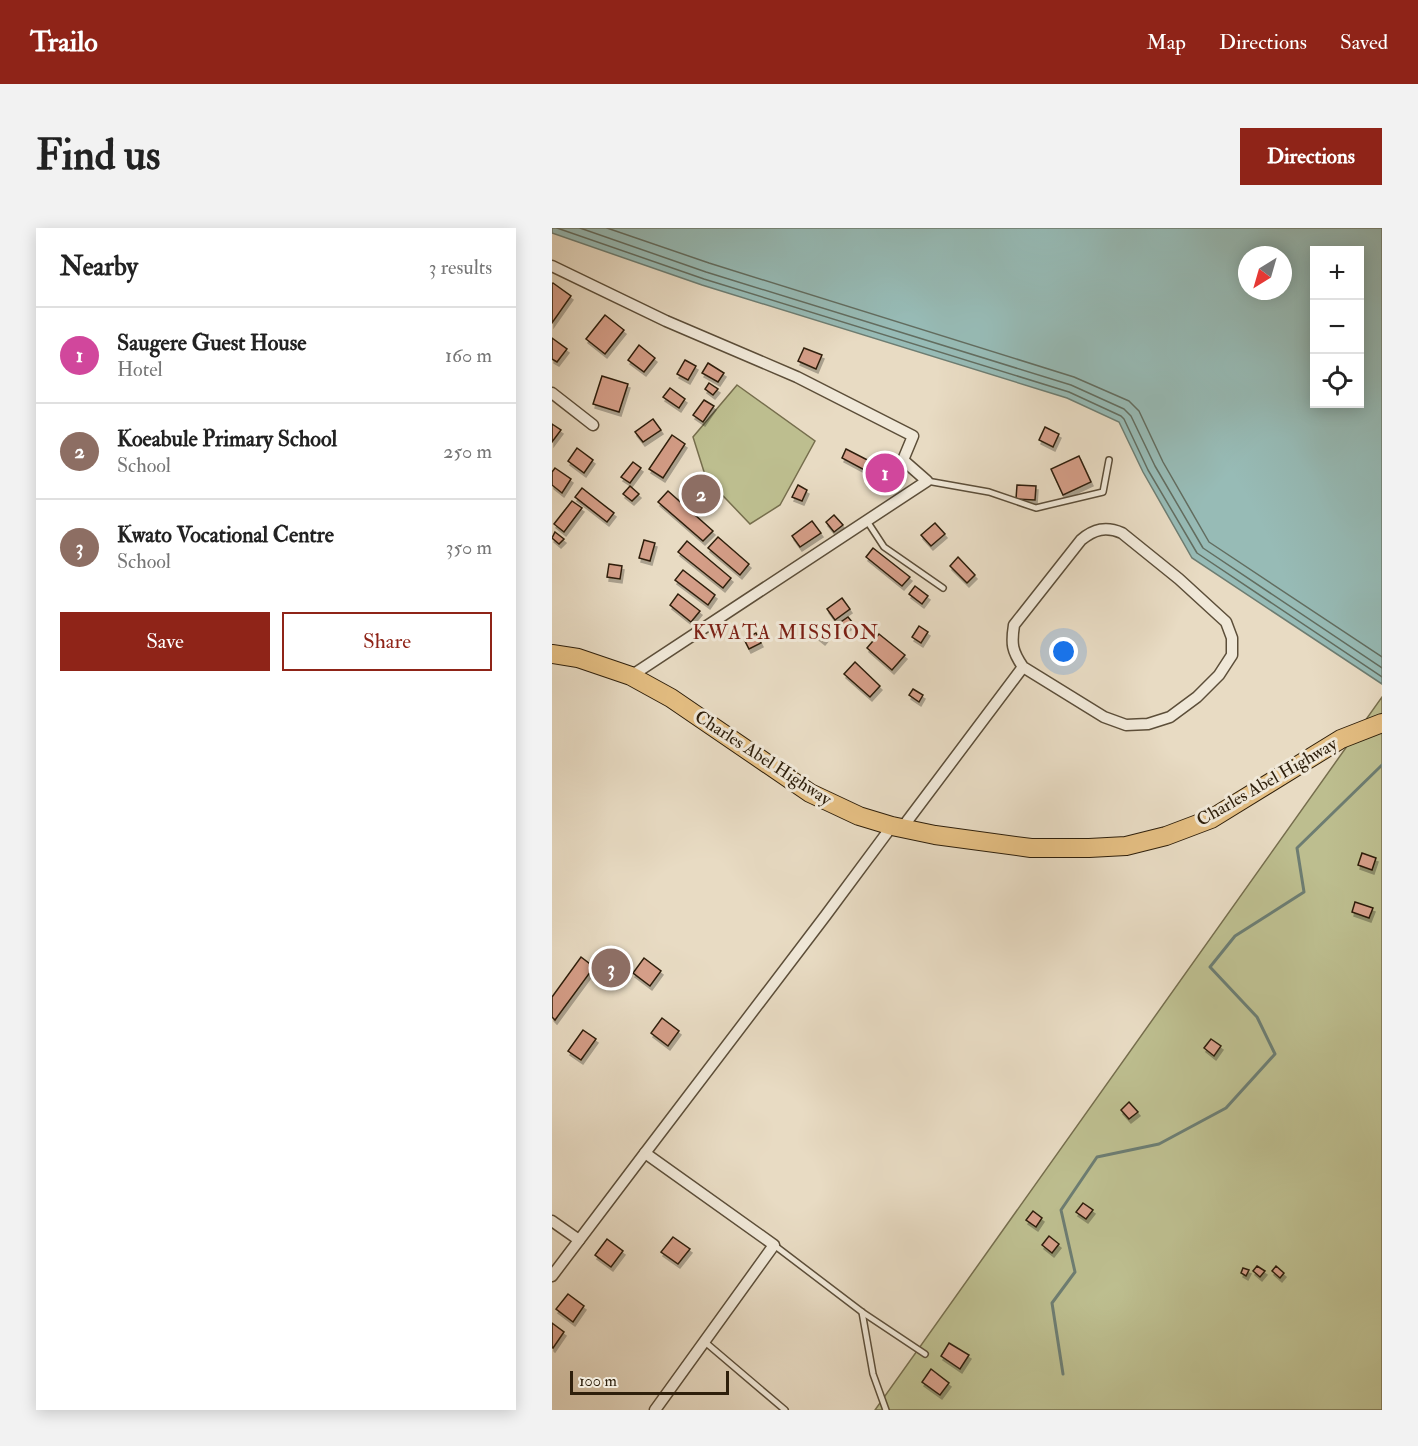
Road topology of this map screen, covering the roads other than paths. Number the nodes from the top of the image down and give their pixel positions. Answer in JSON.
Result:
{"nodes":[{"id":1,"x":552,"y":266,"type":"edge"},
{"id":2,"x":552,"y":393,"type":"edge"},
{"id":3,"x":593,"y":425,"type":"dead end"},
{"id":4,"x":1109,"y":460,"type":"dead end"},
{"id":5,"x":927,"y":481,"type":"junction"},
{"id":6,"x":867,"y":521,"type":"junction"},
{"id":7,"x":943,"y":588,"type":"dead end"},
{"id":8,"x":552,"y":654,"type":"edge"},
{"id":9,"x":1023,"y":667,"type":"junction"},
{"id":10,"x":631,"y":676,"type":"junction"},
{"id":11,"x":1382,"y":723,"type":"edge"},
{"id":12,"x":897,"y":827,"type":"junction"},
{"id":13,"x":645,"y":1153,"type":"junction"},
{"id":14,"x":552,"y":1221,"type":"edge"},
{"id":15,"x":579,"y":1240,"type":"junction"},
{"id":16,"x":774,"y":1245,"type":"junction"},
{"id":17,"x":552,"y":1276,"type":"edge"},
{"id":18,"x":862,"y":1312,"type":"junction"},
{"id":19,"x":705,"y":1342,"type":"junction"},
{"id":20,"x":925,"y":1354,"type":"dead end"},
{"id":21,"x":655,"y":1410,"type":"edge"},
{"id":22,"x":785,"y":1410,"type":"edge"},
{"id":23,"x":886,"y":1410,"type":"edge"}],
"edges":[{"from":1,"to":5,"type":"street"},
{"from":2,"to":3,"type":"street"},
{"from":4,"to":5,"type":"lane"},
{"from":5,"to":6,"type":"street"},
{"from":6,"to":7,"type":"lane"},
{"from":6,"to":10,"type":"street"},
{"from":8,"to":10,"type":"main road","name":"Charles Abel Highway"},
{"from":9,"to":9,"type":"street"},
{"from":9,"to":12,"type":"street"},
{"from":10,"to":12,"type":"main road","name":"Charles Abel Highway"},
{"from":11,"to":12,"type":"main road","name":"Charles Abel Highway"},
{"from":12,"to":13,"type":"street"},
{"from":13,"to":15,"type":"street"},
{"from":13,"to":16,"type":"street"},
{"from":14,"to":15,"type":"street"},
{"from":15,"to":17,"type":"street"},
{"from":16,"to":18,"type":"lane"},
{"from":16,"to":19,"type":"street"},
{"from":18,"to":20,"type":"lane"},
{"from":18,"to":23,"type":"lane"},
{"from":19,"to":21,"type":"street"},
{"from":19,"to":22,"type":"lane"}]}
